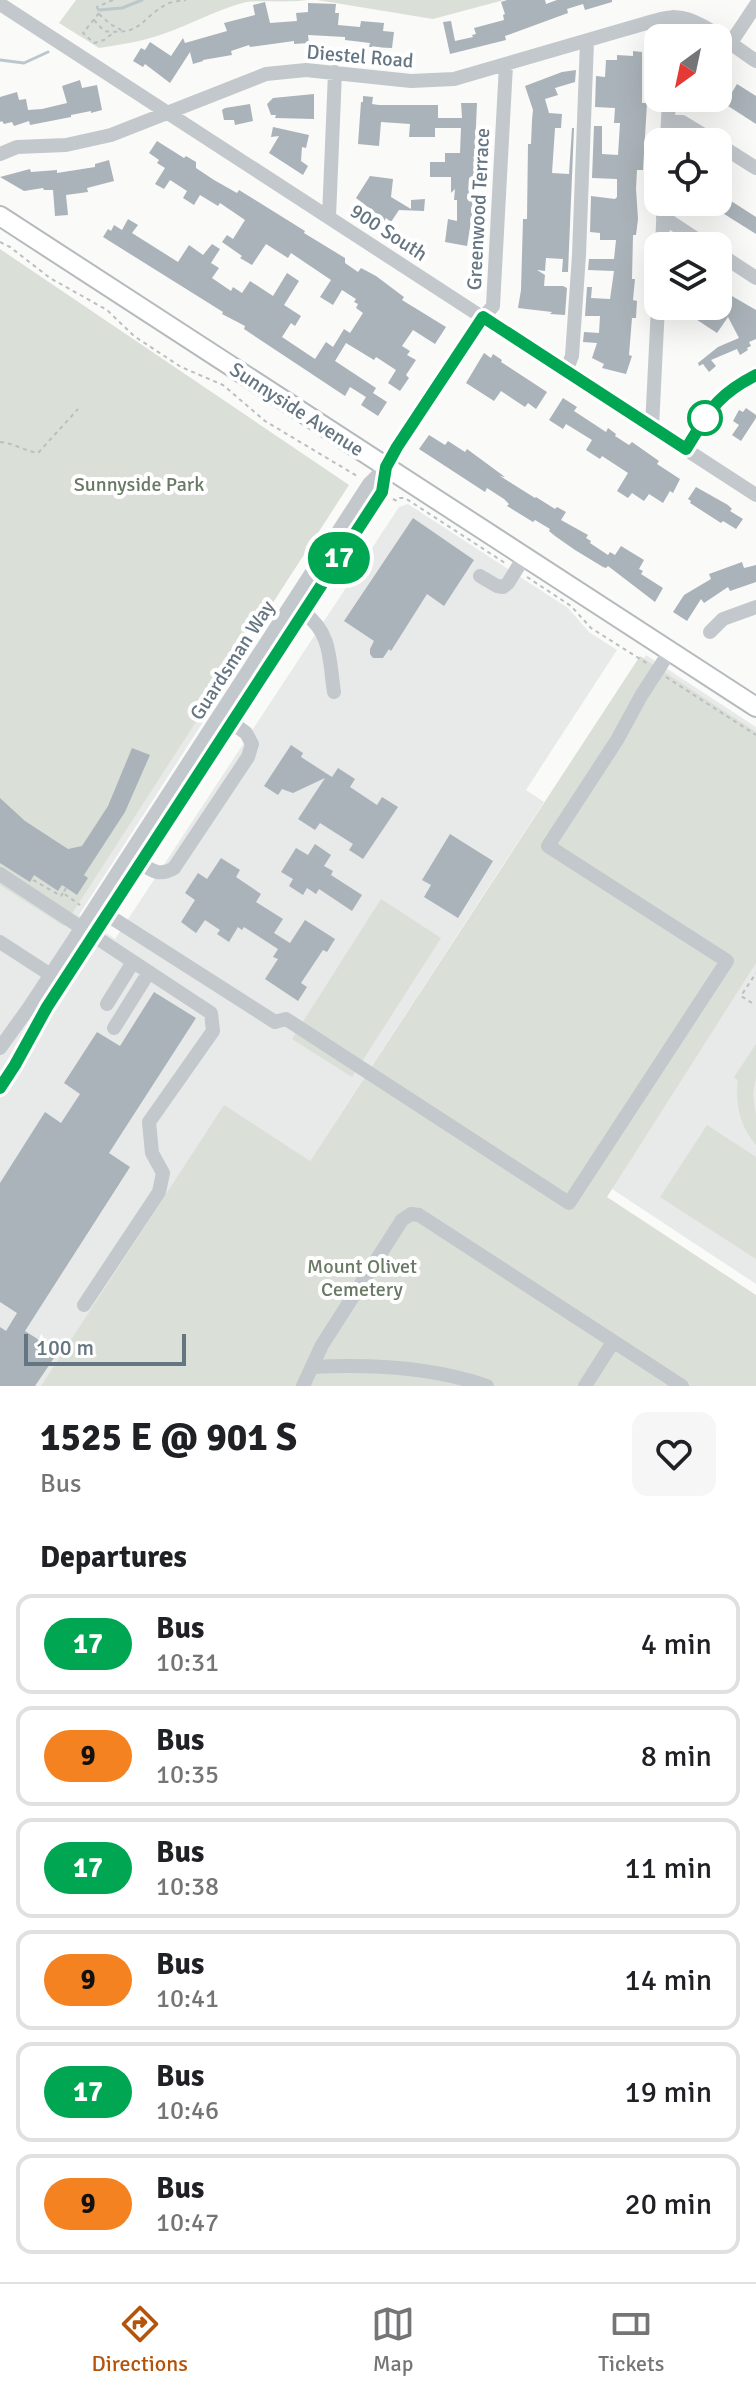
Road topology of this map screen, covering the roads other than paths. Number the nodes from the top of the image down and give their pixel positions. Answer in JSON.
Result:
{"nodes":[{"id":1,"x":0,"y":4,"type":"edge"},
{"id":2,"x":756,"y":5,"type":"edge"},
{"id":3,"x":673,"y":17,"type":"junction"},
{"id":4,"x":673,"y":24,"type":"edge"},
{"id":5,"x":698,"y":24,"type":"edge"},
{"id":6,"x":587,"y":41,"type":"junction"},
{"id":7,"x":732,"y":41,"type":"edge"},
{"id":8,"x":732,"y":45,"type":"edge"},
{"id":9,"x":756,"y":61,"type":"edge"},
{"id":10,"x":506,"y":65,"type":"junction"},
{"id":11,"x":335,"y":72,"type":"junction"},
{"id":12,"x":166,"y":112,"type":"junction"},
{"id":13,"x":668,"y":112,"type":"edge"},
{"id":14,"x":668,"y":122,"type":"junction"},
{"id":15,"x":668,"y":128,"type":"edge"},
{"id":16,"x":692,"y":128,"type":"edge"},
{"id":17,"x":732,"y":153,"type":"edge"},
{"id":18,"x":0,"y":154,"type":"edge"},
{"id":19,"x":756,"y":168,"type":"edge"},
{"id":20,"x":0,"y":216,"type":"edge"},
{"id":21,"x":670,"y":216,"type":"edge"},
{"id":22,"x":329,"y":217,"type":"junction"},
{"id":23,"x":690,"y":232,"type":"edge"},
{"id":24,"x":732,"y":262,"type":"edge"},
{"id":25,"x":756,"y":278,"type":"edge"},
{"id":26,"x":483,"y":317,"type":"junction"},
{"id":27,"x":657,"y":320,"type":"edge"},
{"id":28,"x":566,"y":371,"type":"junction"},
{"id":29,"x":756,"y":375,"type":"edge"},
{"id":30,"x":652,"y":427,"type":"junction"},
{"id":31,"x":686,"y":449,"type":"junction"},
{"id":32,"x":386,"y":467,"type":"junction"},
{"id":33,"x":756,"y":495,"type":"edge"},
{"id":34,"x":524,"y":557,"type":"junction"},
{"id":35,"x":480,"y":576,"type":"dead end"},
{"id":36,"x":756,"y":607,"type":"edge"},
{"id":37,"x":304,"y":613,"type":"junction"},
{"id":38,"x":710,"y":632,"type":"dead end"},
{"id":39,"x":670,"y":651,"type":"junction"},
{"id":40,"x":334,"y":692,"type":"dead end"},
{"id":41,"x":756,"y":707,"type":"edge"},
{"id":42,"x":226,"y":719,"type":"junction"},
{"id":43,"x":135,"y":859,"type":"junction"},
{"id":44,"x":0,"y":874,"type":"edge"},
{"id":45,"x":94,"y":909,"type":"junction"},
{"id":46,"x":88,"y":931,"type":"junction"},
{"id":47,"x":0,"y":942,"type":"edge"},
{"id":48,"x":133,"y":962,"type":"junction"},
{"id":49,"x":149,"y":972,"type":"junction"},
{"id":50,"x":57,"y":979,"type":"junction"},
{"id":51,"x":107,"y":1004,"type":"dead end"},
{"id":52,"x":114,"y":1028,"type":"dead end"},
{"id":53,"x":0,"y":1048,"type":"edge"},
{"id":54,"x":0,"y":1087,"type":"edge"},
{"id":55,"x":84,"y":1305,"type":"dead end"},
{"id":56,"x":613,"y":1342,"type":"junction"},
{"id":57,"x":313,"y":1367,"type":"junction"},
{"id":58,"x":303,"y":1386,"type":"edge"},
{"id":59,"x":487,"y":1386,"type":"edge"},
{"id":60,"x":585,"y":1386,"type":"edge"},
{"id":61,"x":682,"y":1386,"type":"edge"}],
"edges":[{"from":1,"to":12,"type":"street","name":"900 South"},
{"from":2,"to":7,"type":"street"},
{"from":3,"to":4,"type":"street"},
{"from":3,"to":5,"type":"street"},
{"from":3,"to":6,"type":"street","name":"Diestel Road"},
{"from":6,"to":10,"type":"street","name":"Diestel Road"},
{"from":6,"to":28,"type":"street"},
{"from":8,"to":9,"type":"street"},
{"from":10,"to":11,"type":"street","name":"Diestel Road"},
{"from":10,"to":26,"type":"street","name":"Greenwood Terrace"},
{"from":11,"to":12,"type":"street","name":"Diestel Road"},
{"from":11,"to":22,"type":"street"},
{"from":12,"to":18,"type":"street","name":"Diestel Road"},
{"from":12,"to":22,"type":"street","name":"900 South"},
{"from":13,"to":14,"type":"street"},
{"from":14,"to":15,"type":"street"},
{"from":14,"to":16,"type":"street"},
{"from":17,"to":19,"type":"street"},
{"from":20,"to":32,"type":"main road","name":"Sunnyside Avenue"},
{"from":21,"to":23,"type":"street"},
{"from":22,"to":26,"type":"street","name":"900 South"},
{"from":24,"to":25,"type":"street"},
{"from":26,"to":28,"type":"street","name":"900 South"},
{"from":26,"to":32,"type":"street","name":"Greenwood Terrace"},
{"from":27,"to":30,"type":"street"},
{"from":28,"to":30,"type":"street","name":"900 South"},
{"from":29,"to":31,"type":"street"},
{"from":30,"to":31,"type":"street","name":"900 South"},
{"from":31,"to":33,"type":"street","name":"900 South"},
{"from":32,"to":34,"type":"main road","name":"Sunnyside Avenue"},
{"from":32,"to":37,"type":"street","name":"Guardsman Way"},
{"from":32,"to":42,"type":"street","name":"Guardsman Way"},
{"from":34,"to":35,"type":"street"},
{"from":34,"to":39,"type":"main road","name":"Sunnyside Avenue"},
{"from":36,"to":38,"type":"street"},
{"from":37,"to":40,"type":"street"},
{"from":37,"to":42,"type":"street","name":"Guardsman Way"},
{"from":39,"to":41,"type":"main road","name":"Sunnyside Avenue"},
{"from":39,"to":45,"type":"street"},
{"from":42,"to":43,"type":"street","name":"Guardsman Way"},
{"from":42,"to":43,"type":"street"},
{"from":43,"to":45,"type":"street","name":"Guardsman Way"},
{"from":44,"to":46,"type":"street"},
{"from":45,"to":46,"type":"street","name":"Guardsman Way"},
{"from":46,"to":48,"type":"street"},
{"from":46,"to":50,"type":"street","name":"Guardsman Way"},
{"from":47,"to":50,"type":"street"},
{"from":48,"to":49,"type":"street"},
{"from":48,"to":51,"type":"street"},
{"from":49,"to":52,"type":"street"},
{"from":49,"to":55,"type":"street"},
{"from":50,"to":53,"type":"street","name":"Guardsman Way"},
{"from":50,"to":54,"type":"street","name":"Guardsman Way"},
{"from":56,"to":57,"type":"street"},
{"from":56,"to":60,"type":"street"},
{"from":56,"to":61,"type":"street"},
{"from":57,"to":58,"type":"street"},
{"from":57,"to":59,"type":"street"}]}
